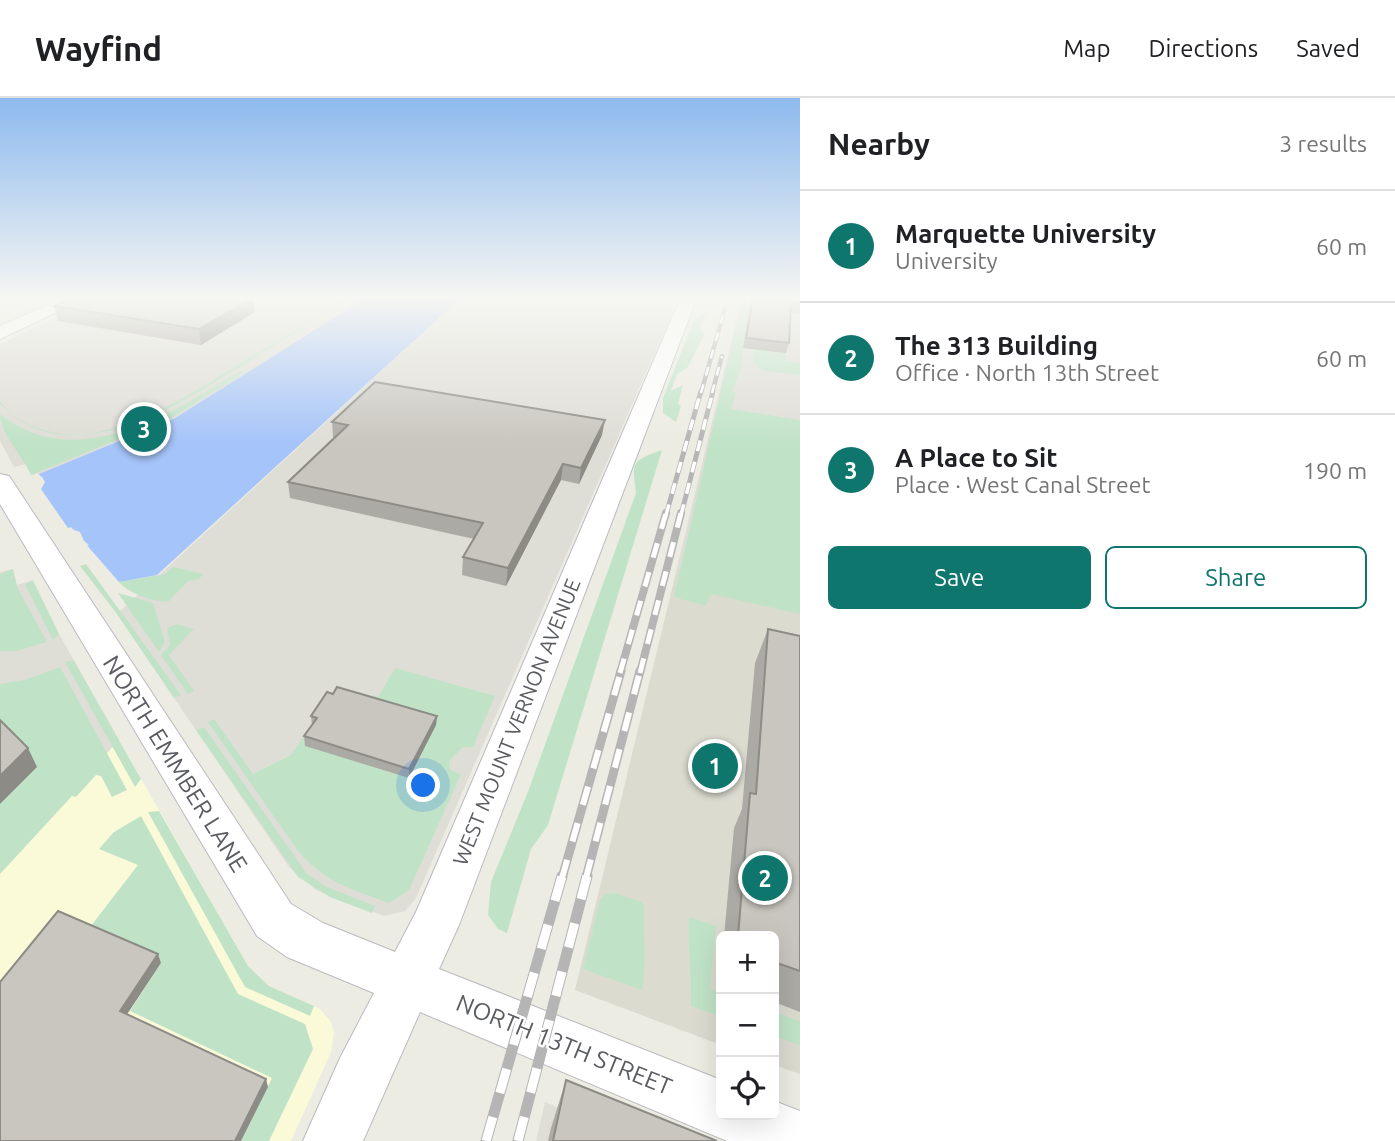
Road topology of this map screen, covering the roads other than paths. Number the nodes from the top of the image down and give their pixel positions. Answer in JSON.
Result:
{"nodes":[{"id":1,"x":669,"y":346,"type":"edge"},
{"id":2,"x":0,"y":482,"type":"edge"},
{"id":3,"x":407,"y":981,"type":"junction"},
{"id":4,"x":716,"y":1107,"type":"edge"},
{"id":5,"x":747,"y":1120,"type":"edge"},
{"id":6,"x":333,"y":1141,"type":"edge"},
{"id":7,"x":799,"y":1141,"type":"edge"}],
"edges":[{"from":1,"to":3,"type":"street","name":"WEST MOUNT VERNON AVENUE"},
{"from":2,"to":3,"type":"street","name":"NORTH EMMBER LANE"},
{"from":3,"to":4,"type":"street","name":"NORTH 13TH STREET"},
{"from":3,"to":6,"type":"street","name":"WEST MOUNT VERNON AVENUE"},
{"from":5,"to":7,"type":"street"}]}
